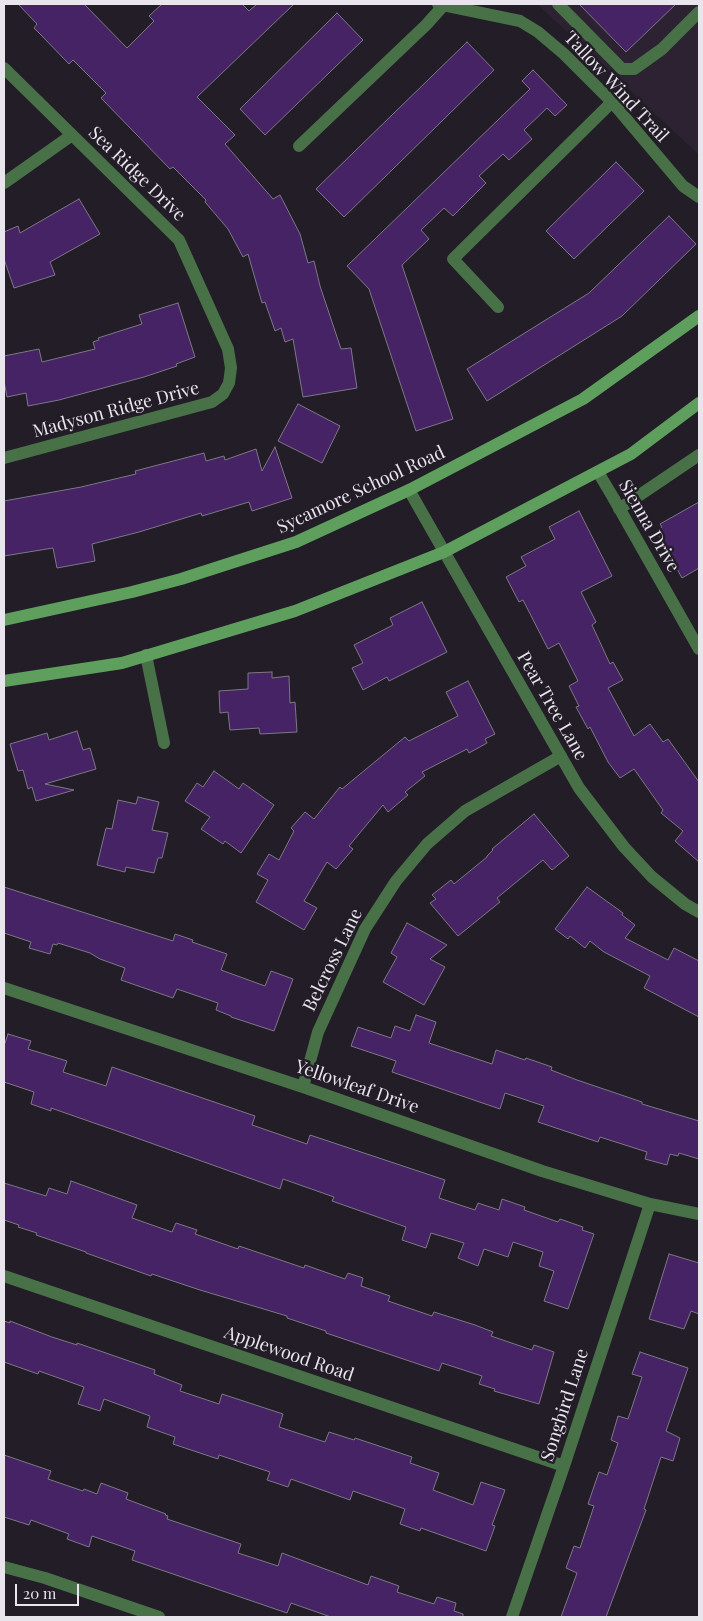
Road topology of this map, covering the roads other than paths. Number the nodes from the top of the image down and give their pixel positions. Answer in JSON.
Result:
{"nodes":[{"id":1,"x":441,"y":4,"type":"edge"},
{"id":2,"x":558,"y":4,"type":"edge"},
{"id":3,"x":699,"y":12,"type":"edge"},
{"id":4,"x":4,"y":68,"type":"edge"},
{"id":5,"x":612,"y":102,"type":"junction"},
{"id":6,"x":72,"y":135,"type":"junction"},
{"id":7,"x":299,"y":146,"type":"dead end"},
{"id":8,"x":4,"y":183,"type":"edge"},
{"id":9,"x":699,"y":197,"type":"edge"},
{"id":10,"x":498,"y":306,"type":"dead end"},
{"id":11,"x":699,"y":316,"type":"edge"},
{"id":12,"x":229,"y":383,"type":"joint"},
{"id":13,"x":699,"y":403,"type":"edge"},
{"id":14,"x":699,"y":454,"type":"edge"},
{"id":15,"x":4,"y":458,"type":"edge"},
{"id":16,"x":598,"y":472,"type":"junction"},
{"id":17,"x":409,"y":490,"type":"junction"},
{"id":18,"x":616,"y":504,"type":"junction"},
{"id":19,"x":444,"y":552,"type":"junction"},
{"id":20,"x":4,"y":620,"type":"edge"},
{"id":21,"x":699,"y":649,"type":"edge"},
{"id":22,"x":146,"y":655,"type":"junction"},
{"id":23,"x":4,"y":681,"type":"edge"},
{"id":24,"x":164,"y":743,"type":"dead end"},
{"id":25,"x":561,"y":756,"type":"junction"},
{"id":26,"x":699,"y":912,"type":"edge"},
{"id":27,"x":4,"y":988,"type":"edge"},
{"id":28,"x":303,"y":1087,"type":"junction"},
{"id":29,"x":650,"y":1204,"type":"junction"},
{"id":30,"x":699,"y":1214,"type":"edge"},
{"id":31,"x":4,"y":1276,"type":"edge"},
{"id":32,"x":564,"y":1466,"type":"junction"},
{"id":33,"x":4,"y":1567,"type":"edge"},
{"id":34,"x":159,"y":1617,"type":"edge"},
{"id":35,"x":512,"y":1617,"type":"edge"}],
"edges":[{"from":1,"to":5,"type":"street","name":"Tallow Wind Trail"},
{"from":1,"to":7,"type":"street"},
{"from":2,"to":3,"type":"street"},
{"from":4,"to":6,"type":"street","name":"Sea Ridge Drive"},
{"from":5,"to":9,"type":"street","name":"Tallow Wind Trail"},
{"from":5,"to":10,"type":"street"},
{"from":6,"to":8,"type":"street"},
{"from":6,"to":12,"type":"street","name":"Sea Ridge Drive"},
{"from":11,"to":17,"type":"main road","name":"Sycamore School Road"},
{"from":12,"to":15,"type":"street","name":"Madyson Ridge Drive"},
{"from":13,"to":16,"type":"main road"},
{"from":14,"to":18,"type":"street"},
{"from":16,"to":18,"type":"street","name":"Sienna Drive"},
{"from":16,"to":19,"type":"main road"},
{"from":17,"to":19,"type":"street","name":"Pear Tree Lane"},
{"from":17,"to":20,"type":"main road","name":"Sycamore School Road"},
{"from":18,"to":21,"type":"street","name":"Sienna Drive"},
{"from":19,"to":22,"type":"main road"},
{"from":19,"to":25,"type":"street","name":"Pear Tree Lane"},
{"from":22,"to":23,"type":"main road"},
{"from":22,"to":24,"type":"street"},
{"from":25,"to":26,"type":"street","name":"Pear Tree Lane"},
{"from":25,"to":28,"type":"street","name":"Belcross Lane"},
{"from":27,"to":28,"type":"street","name":"Yellowleaf Drive"},
{"from":28,"to":29,"type":"street","name":"Yellowleaf Drive"},
{"from":29,"to":30,"type":"street","name":"Yellowleaf Drive"},
{"from":29,"to":32,"type":"street","name":"Songbird Lane"},
{"from":31,"to":32,"type":"street","name":"Applewood Road"},
{"from":32,"to":35,"type":"street","name":"Songbird Lane"},
{"from":33,"to":34,"type":"street"}]}
